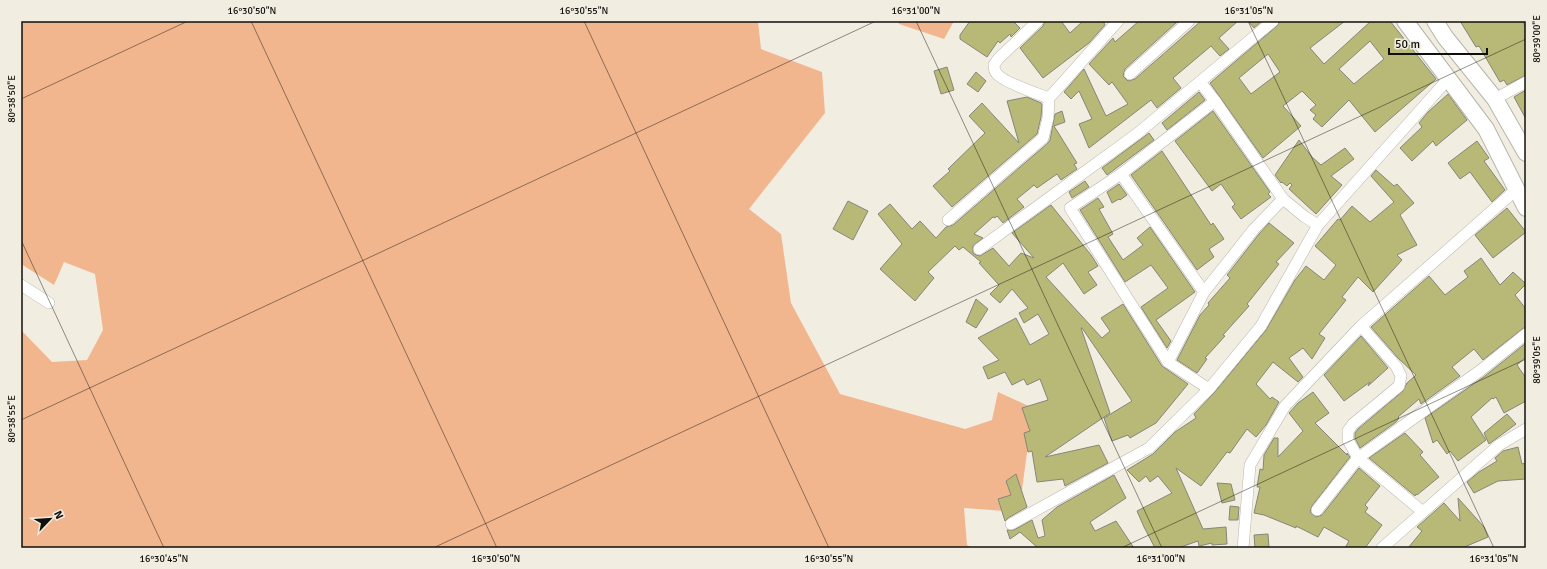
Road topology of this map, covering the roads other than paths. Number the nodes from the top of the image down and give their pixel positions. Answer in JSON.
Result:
{"nodes":[{"id":1,"x":1038,"y":21,"type":"edge"},
{"id":2,"x":1118,"y":21,"type":"edge"},
{"id":3,"x":1189,"y":21,"type":"edge"},
{"id":4,"x":1273,"y":21,"type":"edge"},
{"id":5,"x":1405,"y":21,"type":"edge"},
{"id":6,"x":1435,"y":21,"type":"edge"},
{"id":7,"x":1130,"y":74,"type":"dead end"},
{"id":8,"x":1449,"y":78,"type":"junction"},
{"id":9,"x":1200,"y":82,"type":"junction"},
{"id":10,"x":1526,"y":82,"type":"edge"},
{"id":11,"x":1049,"y":98,"type":"junction"},
{"id":12,"x":1495,"y":99,"type":"junction"},
{"id":13,"x":1215,"y":101,"type":"junction"},
{"id":14,"x":1526,"y":153,"type":"edge"},
{"id":15,"x":1121,"y":174,"type":"junction"},
{"id":16,"x":1517,"y":189,"type":"junction"},
{"id":17,"x":1283,"y":199,"type":"junction"},
{"id":18,"x":1526,"y":208,"type":"edge"},
{"id":19,"x":948,"y":220,"type":"dead end"},
{"id":20,"x":1318,"y":225,"type":"junction"},
{"id":21,"x":978,"y":249,"type":"dead end"},
{"id":22,"x":21,"y":285,"type":"edge"},
{"id":23,"x":1204,"y":292,"type":"junction"},
{"id":24,"x":48,"y":303,"type":"dead end"},
{"id":25,"x":1361,"y":326,"type":"junction"},
{"id":26,"x":1526,"y":334,"type":"edge"},
{"id":27,"x":1168,"y":362,"type":"junction"},
{"id":28,"x":1209,"y":389,"type":"junction"},
{"id":29,"x":1526,"y":429,"type":"edge"},
{"id":30,"x":1358,"y":458,"type":"junction"},
{"id":31,"x":1317,"y":510,"type":"dead end"},
{"id":32,"x":1423,"y":512,"type":"junction"},
{"id":33,"x":1011,"y":524,"type":"dead end"},
{"id":34,"x":1243,"y":548,"type":"edge"},
{"id":35,"x":1382,"y":548,"type":"edge"}],
"edges":[{"from":1,"to":11,"type":"street"},
{"from":2,"to":11,"type":"street"},
{"from":3,"to":7,"type":"street"},
{"from":4,"to":9,"type":"street"},
{"from":5,"to":8,"type":"main road"},
{"from":6,"to":12,"type":"main road"},
{"from":8,"to":16,"type":"main road"},
{"from":8,"to":20,"type":"street"},
{"from":9,"to":13,"type":"street"},
{"from":9,"to":21,"type":"street"},
{"from":10,"to":12,"type":"street"},
{"from":11,"to":19,"type":"street"},
{"from":12,"to":14,"type":"main road"},
{"from":13,"to":15,"type":"street"},
{"from":13,"to":17,"type":"street"},
{"from":15,"to":23,"type":"street"},
{"from":15,"to":27,"type":"street"},
{"from":16,"to":18,"type":"main road"},
{"from":16,"to":25,"type":"street"},
{"from":17,"to":20,"type":"street"},
{"from":17,"to":23,"type":"street"},
{"from":20,"to":28,"type":"street"},
{"from":22,"to":24,"type":"street"},
{"from":23,"to":27,"type":"street"},
{"from":25,"to":30,"type":"street"},
{"from":25,"to":34,"type":"street"},
{"from":26,"to":30,"type":"street"},
{"from":27,"to":28,"type":"street"},
{"from":28,"to":33,"type":"street"},
{"from":29,"to":32,"type":"street"},
{"from":30,"to":31,"type":"street"},
{"from":30,"to":32,"type":"street"},
{"from":32,"to":35,"type":"street"}]}
